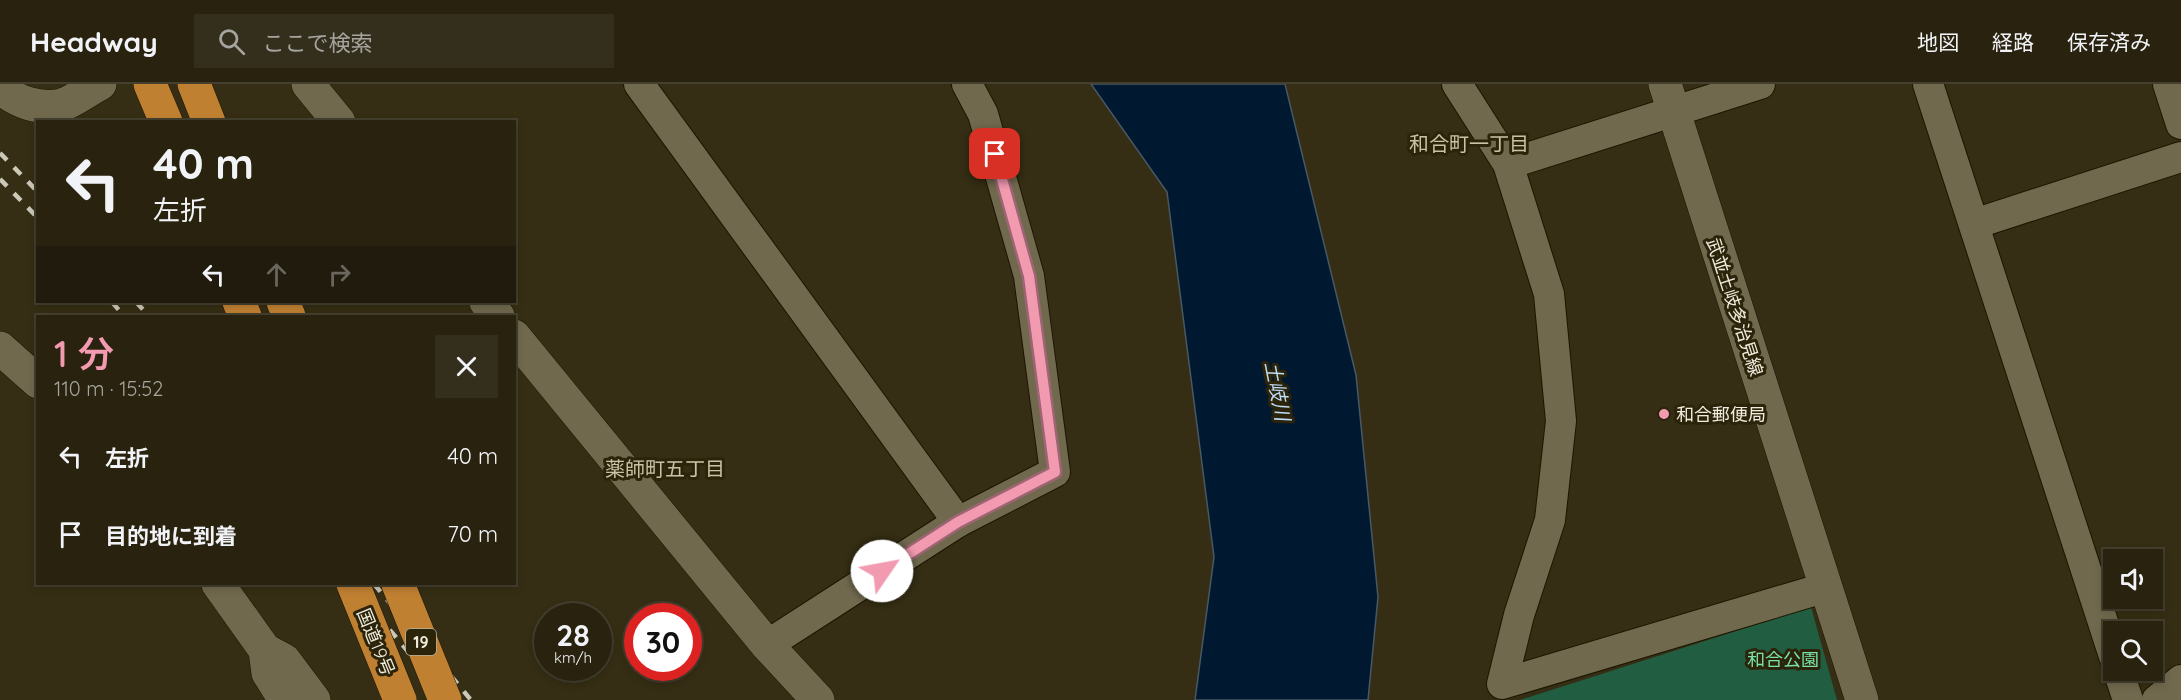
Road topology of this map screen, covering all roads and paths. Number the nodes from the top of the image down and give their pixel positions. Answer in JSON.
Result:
{"nodes":[{"id":1,"x":100,"y":84,"type":"edge"},
{"id":2,"x":150,"y":84,"type":"edge"},
{"id":3,"x":194,"y":84,"type":"edge"},
{"id":4,"x":308,"y":84,"type":"edge"},
{"id":5,"x":639,"y":84,"type":"edge"},
{"id":6,"x":967,"y":84,"type":"edge"},
{"id":7,"x":1457,"y":84,"type":"edge"},
{"id":8,"x":1760,"y":84,"type":"edge"},
{"id":9,"x":1928,"y":84,"type":"edge"},
{"id":10,"x":2168,"y":84,"type":"edge"},
{"id":11,"x":0,"y":86,"type":"edge"},
{"id":12,"x":1669,"y":97,"type":"edge"},
{"id":13,"x":165,"y":120,"type":"edge"},
{"id":14,"x":208,"y":120,"type":"edge"},
{"id":15,"x":337,"y":120,"type":"edge"},
{"id":16,"x":2181,"y":124,"type":"edge"},
{"id":17,"x":2181,"y":157,"type":"edge"},
{"id":18,"x":1509,"y":164,"type":"junction"},
{"id":19,"x":1974,"y":224,"type":"junction"},
{"id":20,"x":487,"y":303,"type":"edge"},
{"id":21,"x":497,"y":315,"type":"edge"},
{"id":22,"x":516,"y":338,"type":"edge"},
{"id":23,"x":0,"y":348,"type":"edge"},
{"id":24,"x":36,"y":380,"type":"edge"},
{"id":25,"x":958,"y":522,"type":"junction"},
{"id":26,"x":219,"y":585,"type":"edge"},
{"id":27,"x":353,"y":585,"type":"edge"},
{"id":28,"x":398,"y":585,"type":"edge"},
{"id":29,"x":1827,"y":587,"type":"junction"},
{"id":30,"x":2103,"y":622,"type":"edge"},
{"id":31,"x":767,"y":645,"type":"junction"},
{"id":32,"x":265,"y":650,"type":"junction"},
{"id":33,"x":2181,"y":680,"type":"edge"},
{"id":34,"x":2122,"y":681,"type":"edge"},
{"id":35,"x":285,"y":700,"type":"edge"},
{"id":36,"x":314,"y":700,"type":"edge"},
{"id":37,"x":400,"y":700,"type":"edge"},
{"id":38,"x":445,"y":700,"type":"edge"},
{"id":39,"x":818,"y":700,"type":"edge"},
{"id":40,"x":1862,"y":700,"type":"edge"},
{"id":41,"x":2128,"y":700,"type":"edge"},
{"id":42,"x":2157,"y":700,"type":"edge"}],
"edges":[{"from":1,"to":11,"type":"main road"},
{"from":2,"to":13,"type":"highway"},
{"from":3,"to":14,"type":"highway"},
{"from":4,"to":15,"type":"main road"},
{"from":5,"to":25,"type":"street"},
{"from":6,"to":25,"type":"street"},
{"from":7,"to":18,"type":"street"},
{"from":8,"to":12,"type":"street"},
{"from":9,"to":19,"type":"street"},
{"from":10,"to":16,"type":"street"},
{"from":12,"to":18,"type":"street"},
{"from":12,"to":29,"type":"main road","name":"武並土岐多治見線"},
{"from":17,"to":19,"type":"street"},
{"from":18,"to":29,"type":"street"},
{"from":19,"to":30,"type":"street"},
{"from":20,"to":21,"type":"main road"},
{"from":22,"to":31,"type":"main road"},
{"from":23,"to":24,"type":"main road"},
{"from":25,"to":31,"type":"street"},
{"from":26,"to":32,"type":"main road"},
{"from":27,"to":37,"type":"highway","name":"国道19号","number":"19","bridge":true},
{"from":28,"to":38,"type":"highway","number":"19","bridge":true},
{"from":29,"to":40,"type":"main road","name":"武並土岐多治見線"},
{"from":31,"to":39,"type":"main road"},
{"from":32,"to":35,"type":"main road"},
{"from":32,"to":36,"type":"main road"},
{"from":33,"to":42,"type":"street"},
{"from":34,"to":41,"type":"street"}]}
